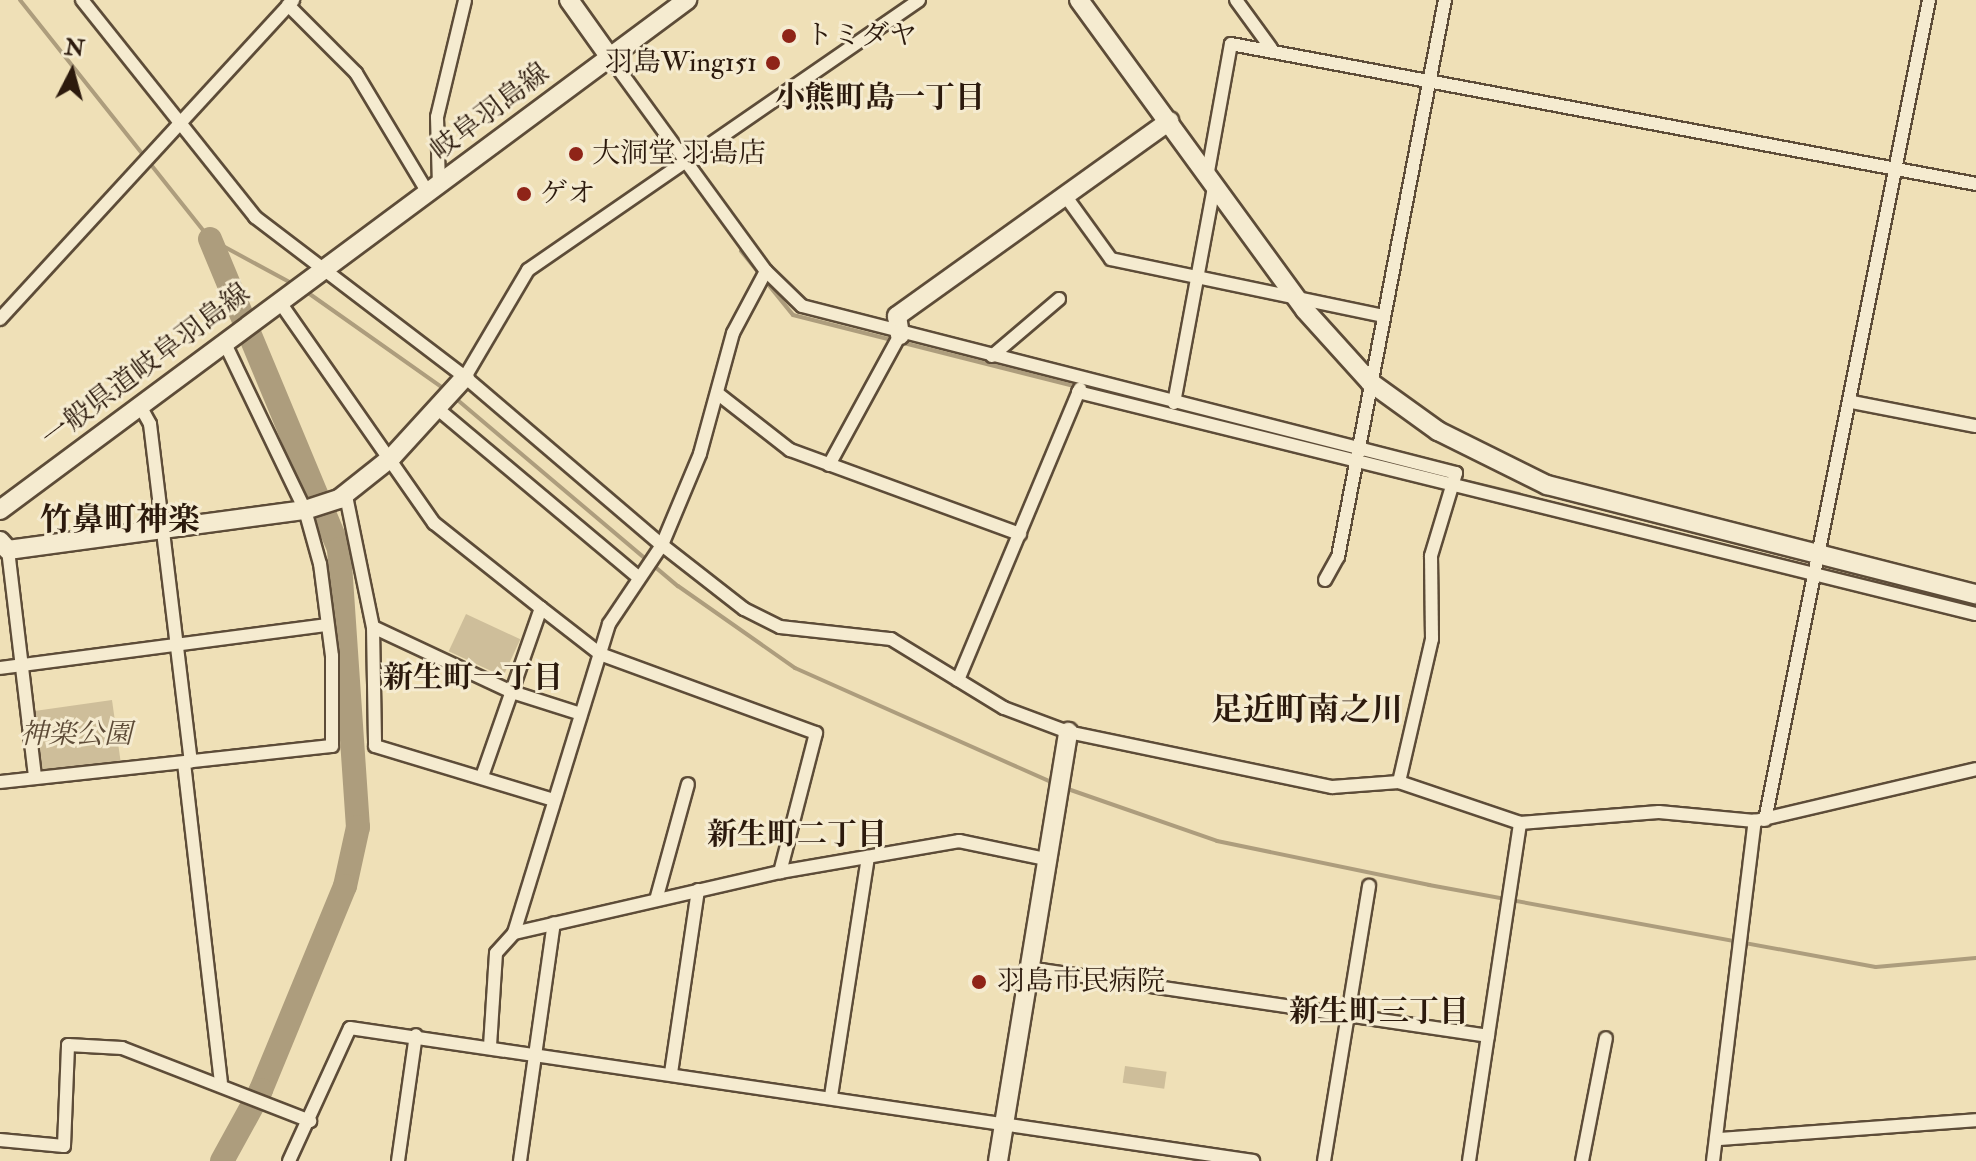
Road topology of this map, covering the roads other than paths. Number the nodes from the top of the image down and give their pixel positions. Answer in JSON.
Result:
{"nodes":[{"id":1,"x":82,"y":0,"type":"edge"},
{"id":2,"x":465,"y":0,"type":"edge"},
{"id":3,"x":569,"y":0,"type":"edge"},
{"id":4,"x":687,"y":0,"type":"edge"},
{"id":5,"x":919,"y":0,"type":"edge"},
{"id":6,"x":1079,"y":0,"type":"edge"},
{"id":7,"x":1236,"y":0,"type":"edge"},
{"id":8,"x":1445,"y":0,"type":"edge"},
{"id":9,"x":1929,"y":0,"type":"edge"},
{"id":10,"x":291,"y":2,"type":"edge"},
{"id":11,"x":1271,"y":48,"type":"junction"},
{"id":12,"x":609,"y":56,"type":"junction"},
{"id":13,"x":1430,"y":79,"type":"junction"},
{"id":14,"x":1169,"y":121,"type":"junction"},
{"id":15,"x":175,"y":123,"type":"junction"},
{"id":16,"x":688,"y":165,"type":"junction"},
{"id":17,"x":1895,"y":169,"type":"junction"},
{"id":18,"x":1211,"y":182,"type":"junction"},
{"id":19,"x":1976,"y":184,"type":"edge"},
{"id":20,"x":433,"y":189,"type":"junction"},
{"id":21,"x":1064,"y":194,"type":"junction"},
{"id":22,"x":766,"y":271,"type":"junction"},
{"id":23,"x":321,"y":272,"type":"junction"},
{"id":24,"x":1199,"y":277,"type":"junction"},
{"id":25,"x":1296,"y":297,"type":"junction"},
{"id":26,"x":282,"y":299,"type":"junction"},
{"id":27,"x":1059,"y":299,"type":"dead end"},
{"id":28,"x":1383,"y":316,"type":"junction"},
{"id":29,"x":0,"y":319,"type":"edge"},
{"id":30,"x":900,"y":335,"type":"junction"},
{"id":31,"x":229,"y":341,"type":"junction"},
{"id":32,"x":992,"y":356,"type":"junction"},
{"id":33,"x":463,"y":381,"type":"junction"},
{"id":34,"x":1370,"y":382,"type":"junction"},
{"id":35,"x":1081,"y":386,"type":"junction"},
{"id":36,"x":717,"y":393,"type":"junction"},
{"id":37,"x":1852,"y":402,"type":"junction"},
{"id":38,"x":1174,"y":403,"type":"junction"},
{"id":39,"x":139,"y":404,"type":"junction"},
{"id":40,"x":442,"y":407,"type":"junction"},
{"id":41,"x":1976,"y":426,"type":"edge"},
{"id":42,"x":1358,"y":455,"type":"junction"},
{"id":43,"x":392,"y":457,"type":"junction"},
{"id":44,"x":829,"y":465,"type":"junction"},
{"id":45,"x":1454,"y":485,"type":"junction"},
{"id":46,"x":343,"y":498,"type":"junction"},
{"id":47,"x":309,"y":509,"type":"junction"},
{"id":48,"x":0,"y":510,"type":"edge"},
{"id":49,"x":161,"y":531,"type":"junction"},
{"id":50,"x":1020,"y":534,"type":"junction"},
{"id":51,"x":4,"y":546,"type":"edge"},
{"id":52,"x":660,"y":549,"type":"junction"},
{"id":53,"x":1821,"y":556,"type":"junction"},
{"id":54,"x":641,"y":576,"type":"junction"},
{"id":55,"x":1818,"y":577,"type":"junction"},
{"id":56,"x":1325,"y":580,"type":"dead end"},
{"id":57,"x":1976,"y":594,"type":"edge"},
{"id":58,"x":541,"y":608,"type":"junction"},
{"id":59,"x":1976,"y":614,"type":"edge"},
{"id":60,"x":327,"y":625,"type":"junction"},
{"id":61,"x":373,"y":627,"type":"junction"},
{"id":62,"x":176,"y":645,"type":"junction"},
{"id":63,"x":600,"y":654,"type":"junction"},
{"id":64,"x":22,"y":665,"type":"junction"},
{"id":65,"x":0,"y":668,"type":"edge"},
{"id":66,"x":958,"y":680,"type":"junction"},
{"id":67,"x":512,"y":692,"type":"junction"},
{"id":68,"x":581,"y":714,"type":"junction"},
{"id":69,"x":1068,"y":732,"type":"junction"},
{"id":70,"x":187,"y":762,"type":"junction"},
{"id":71,"x":1976,"y":769,"type":"edge"},
{"id":72,"x":483,"y":774,"type":"junction"},
{"id":73,"x":35,"y":777,"type":"junction"},
{"id":74,"x":0,"y":782,"type":"edge"},
{"id":75,"x":1399,"y":782,"type":"junction"},
{"id":76,"x":688,"y":784,"type":"dead end"},
{"id":77,"x":551,"y":799,"type":"junction"},
{"id":78,"x":1760,"y":821,"type":"junction"},
{"id":79,"x":1520,"y":823,"type":"junction"},
{"id":80,"x":868,"y":857,"type":"junction"},
{"id":81,"x":1046,"y":859,"type":"junction"},
{"id":82,"x":780,"y":872,"type":"junction"},
{"id":83,"x":1369,"y":886,"type":"dead end"},
{"id":84,"x":698,"y":890,"type":"junction"},
{"id":85,"x":656,"y":900,"type":"junction"},
{"id":86,"x":554,"y":923,"type":"junction"},
{"id":87,"x":514,"y":933,"type":"junction"},
{"id":88,"x":1028,"y":968,"type":"junction"},
{"id":89,"x":1348,"y":1015,"type":"junction"},
{"id":90,"x":416,"y":1035,"type":"junction"},
{"id":91,"x":1488,"y":1036,"type":"junction"},
{"id":92,"x":1606,"y":1038,"type":"dead end"},
{"id":93,"x":490,"y":1046,"type":"junction"},
{"id":94,"x":536,"y":1054,"type":"junction"},
{"id":95,"x":671,"y":1073,"type":"junction"},
{"id":96,"x":221,"y":1082,"type":"junction"},
{"id":97,"x":831,"y":1096,"type":"junction"},
{"id":98,"x":1976,"y":1120,"type":"edge"},
{"id":99,"x":310,"y":1121,"type":"junction"},
{"id":100,"x":1005,"y":1122,"type":"junction"},
{"id":101,"x":1719,"y":1139,"type":"junction"},
{"id":102,"x":0,"y":1140,"type":"edge"},
{"id":103,"x":64,"y":1146,"type":"junction"},
{"id":104,"x":1181,"y":1156,"type":"edge"},
{"id":105,"x":62,"y":1161,"type":"edge"},
{"id":106,"x":289,"y":1161,"type":"edge"},
{"id":107,"x":398,"y":1161,"type":"edge"},
{"id":108,"x":520,"y":1161,"type":"edge"},
{"id":109,"x":998,"y":1161,"type":"edge"},
{"id":110,"x":1253,"y":1161,"type":"edge"},
{"id":111,"x":1324,"y":1161,"type":"edge"},
{"id":112,"x":1469,"y":1161,"type":"edge"},
{"id":113,"x":1582,"y":1161,"type":"edge"},
{"id":114,"x":1713,"y":1161,"type":"edge"}],
"edges":[{"from":1,"to":15,"type":"street"},
{"from":2,"to":20,"type":"street"},
{"from":3,"to":12,"type":"street"},
{"from":4,"to":12,"type":"street","name":"岐阜羽島線"},
{"from":5,"to":16,"type":"street"},
{"from":6,"to":14,"type":"street"},
{"from":7,"to":11,"type":"street"},
{"from":8,"to":13,"type":"street"},
{"from":9,"to":17,"type":"street"},
{"from":10,"to":15,"type":"street"},
{"from":10,"to":20,"type":"street"},
{"from":11,"to":13,"type":"street"},
{"from":11,"to":18,"type":"street"},
{"from":12,"to":16,"type":"street"},
{"from":12,"to":20,"type":"street","name":"岐阜羽島線"},
{"from":13,"to":17,"type":"street"},
{"from":13,"to":28,"type":"street"},
{"from":14,"to":18,"type":"street"},
{"from":14,"to":21,"type":"street"},
{"from":15,"to":23,"type":"street"},
{"from":15,"to":29,"type":"street"},
{"from":16,"to":22,"type":"street"},
{"from":16,"to":33,"type":"street"},
{"from":17,"to":19,"type":"street"},
{"from":17,"to":37,"type":"street"},
{"from":18,"to":24,"type":"street"},
{"from":18,"to":25,"type":"street"},
{"from":20,"to":23,"type":"street","name":"岐阜羽島線"},
{"from":21,"to":24,"type":"street"},
{"from":21,"to":30,"type":"street"},
{"from":22,"to":30,"type":"street"},
{"from":22,"to":36,"type":"street"},
{"from":23,"to":26,"type":"street","name":"一般県道岐阜羽島線"},
{"from":23,"to":33,"type":"street"},
{"from":24,"to":25,"type":"street"},
{"from":24,"to":38,"type":"street"},
{"from":25,"to":28,"type":"street"},
{"from":25,"to":34,"type":"street"},
{"from":26,"to":31,"type":"street","name":"一般県道岐阜羽島線"},
{"from":26,"to":43,"type":"street"},
{"from":27,"to":32,"type":"street"},
{"from":28,"to":34,"type":"street"},
{"from":30,"to":32,"type":"street"},
{"from":30,"to":44,"type":"street"},
{"from":31,"to":39,"type":"street","name":"一般県道岐阜羽島線"},
{"from":31,"to":47,"type":"street"},
{"from":32,"to":35,"type":"street"},
{"from":33,"to":40,"type":"street"},
{"from":33,"to":52,"type":"street"},
{"from":34,"to":42,"type":"street"},
{"from":34,"to":53,"type":"street"},
{"from":35,"to":38,"type":"street"},
{"from":35,"to":42,"type":"street"},
{"from":35,"to":50,"type":"street"},
{"from":36,"to":44,"type":"street"},
{"from":36,"to":52,"type":"street"},
{"from":37,"to":41,"type":"street"},
{"from":37,"to":53,"type":"street"},
{"from":38,"to":42,"type":"street"},
{"from":39,"to":48,"type":"street","name":"一般県道岐阜羽島線"},
{"from":39,"to":49,"type":"street"},
{"from":40,"to":43,"type":"street"},
{"from":40,"to":54,"type":"street"},
{"from":42,"to":45,"type":"street"},
{"from":42,"to":56,"type":"street"},
{"from":43,"to":46,"type":"street"},
{"from":43,"to":58,"type":"street"},
{"from":44,"to":50,"type":"street"},
{"from":45,"to":55,"type":"street"},
{"from":45,"to":75,"type":"street"},
{"from":46,"to":47,"type":"street"},
{"from":46,"to":61,"type":"street"},
{"from":47,"to":49,"type":"street"},
{"from":47,"to":60,"type":"street"},
{"from":49,"to":51,"type":"street"},
{"from":49,"to":62,"type":"street"},
{"from":50,"to":66,"type":"street"},
{"from":51,"to":64,"type":"street"},
{"from":52,"to":54,"type":"street"},
{"from":52,"to":66,"type":"street"},
{"from":53,"to":55,"type":"street"},
{"from":53,"to":57,"type":"street"},
{"from":54,"to":63,"type":"street"},
{"from":55,"to":59,"type":"street"},
{"from":55,"to":78,"type":"street"},
{"from":58,"to":63,"type":"street"},
{"from":58,"to":67,"type":"street"},
{"from":60,"to":62,"type":"street"},
{"from":60,"to":70,"type":"street"},
{"from":61,"to":67,"type":"street"},
{"from":61,"to":72,"type":"street"},
{"from":62,"to":64,"type":"street"},
{"from":62,"to":70,"type":"street"},
{"from":63,"to":68,"type":"street"},
{"from":63,"to":82,"type":"street"},
{"from":64,"to":65,"type":"street"},
{"from":64,"to":73,"type":"street"},
{"from":66,"to":69,"type":"street"},
{"from":67,"to":68,"type":"street"},
{"from":67,"to":72,"type":"street"},
{"from":68,"to":77,"type":"street"},
{"from":69,"to":75,"type":"street"},
{"from":69,"to":81,"type":"street"},
{"from":70,"to":73,"type":"street"},
{"from":70,"to":96,"type":"street"},
{"from":71,"to":78,"type":"street"},
{"from":72,"to":77,"type":"street"},
{"from":73,"to":74,"type":"street"},
{"from":75,"to":79,"type":"street"},
{"from":76,"to":85,"type":"street"},
{"from":77,"to":87,"type":"street"},
{"from":78,"to":79,"type":"street"},
{"from":78,"to":101,"type":"street"},
{"from":79,"to":91,"type":"street"},
{"from":80,"to":81,"type":"street"},
{"from":80,"to":82,"type":"street"},
{"from":80,"to":97,"type":"street"},
{"from":81,"to":88,"type":"street"},
{"from":82,"to":84,"type":"street"},
{"from":83,"to":89,"type":"street"},
{"from":84,"to":85,"type":"street"},
{"from":84,"to":95,"type":"street"},
{"from":85,"to":86,"type":"street"},
{"from":86,"to":87,"type":"street"},
{"from":86,"to":94,"type":"street"},
{"from":87,"to":93,"type":"street"},
{"from":88,"to":89,"type":"street"},
{"from":88,"to":100,"type":"street"},
{"from":89,"to":91,"type":"street"},
{"from":89,"to":111,"type":"street"},
{"from":90,"to":93,"type":"street"},
{"from":90,"to":99,"type":"street"},
{"from":90,"to":107,"type":"street"},
{"from":91,"to":112,"type":"street"},
{"from":92,"to":113,"type":"street"},
{"from":93,"to":94,"type":"street"},
{"from":94,"to":95,"type":"street"},
{"from":94,"to":108,"type":"street"},
{"from":95,"to":97,"type":"street"},
{"from":96,"to":99,"type":"street"},
{"from":96,"to":103,"type":"street"},
{"from":97,"to":100,"type":"street"},
{"from":98,"to":101,"type":"street"},
{"from":99,"to":106,"type":"street"},
{"from":100,"to":104,"type":"street"},
{"from":100,"to":109,"type":"street"},
{"from":101,"to":114,"type":"street"},
{"from":102,"to":103,"type":"street"},
{"from":103,"to":105,"type":"street"},
{"from":104,"to":110,"type":"street"}]}
